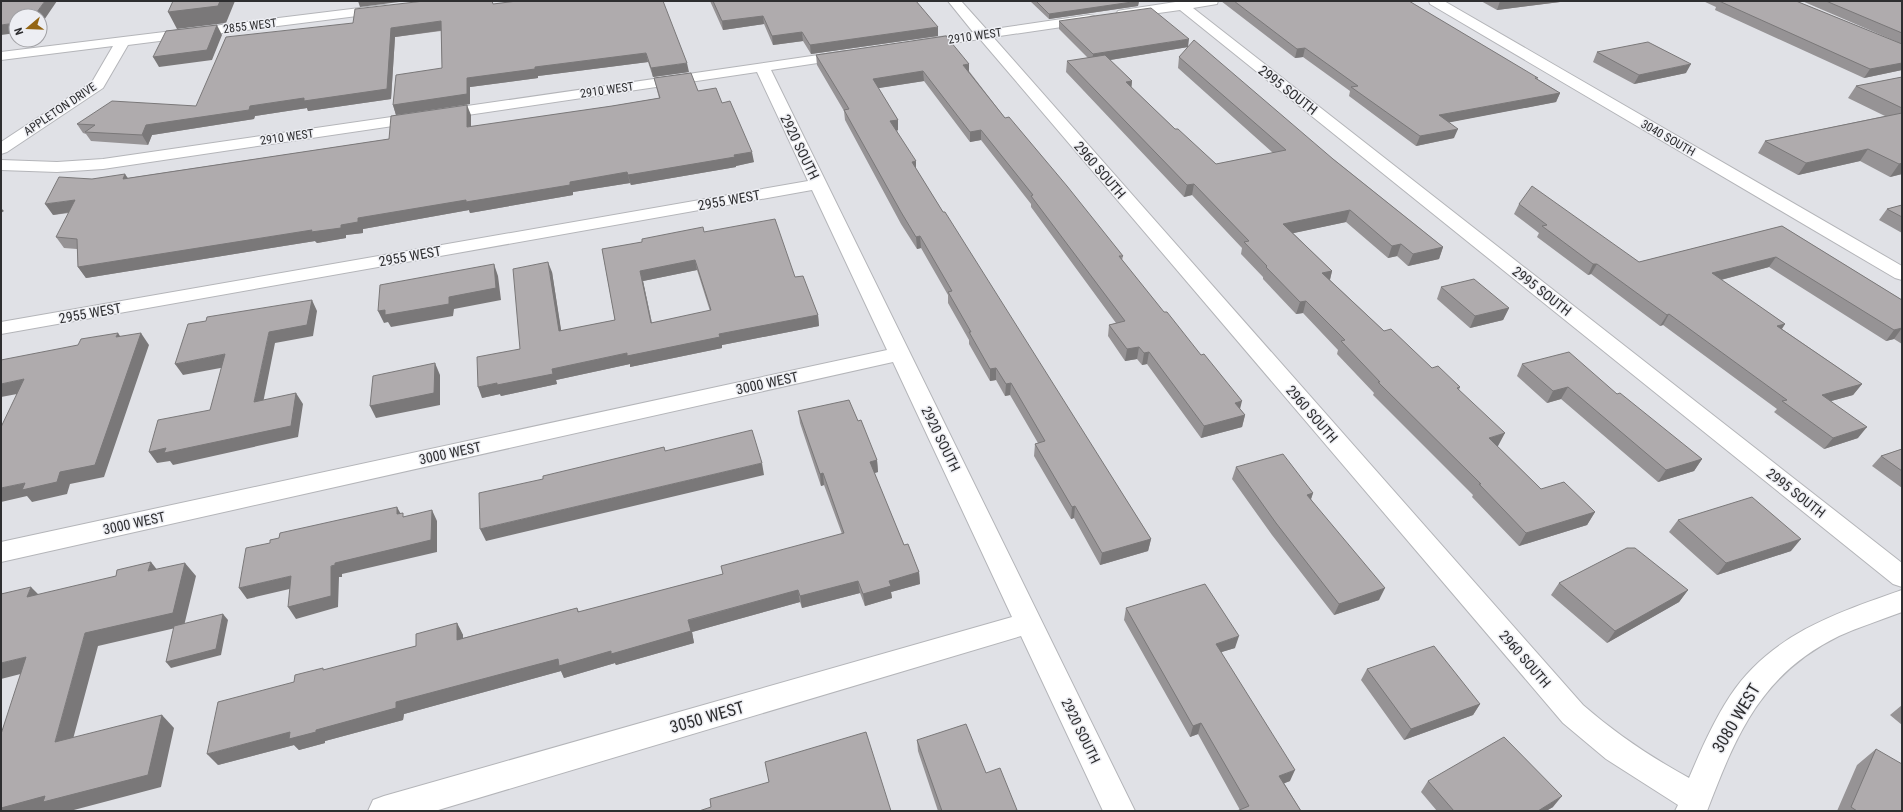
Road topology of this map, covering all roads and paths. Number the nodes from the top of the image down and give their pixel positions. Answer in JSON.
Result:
{"nodes":[{"id":1,"x":954,"y":1,"type":"edge"},
{"id":2,"x":1212,"y":1,"type":"edge"},
{"id":3,"x":1435,"y":1,"type":"edge"},
{"id":4,"x":1182,"y":6,"type":"junction"},
{"id":5,"x":397,"y":8,"type":"edge"},
{"id":6,"x":983,"y":35,"type":"junction"},
{"id":7,"x":123,"y":41,"type":"junction"},
{"id":8,"x":904,"y":46,"type":"edge"},
{"id":9,"x":857,"y":53,"type":"edge"},
{"id":10,"x":1,"y":56,"type":"edge"},
{"id":11,"x":762,"y":67,"type":"junction"},
{"id":12,"x":1,"y":149,"type":"edge"},
{"id":13,"x":1,"y":165,"type":"edge"},
{"id":14,"x":818,"y":184,"type":"junction"},
{"id":15,"x":1902,"y":274,"type":"edge"},
{"id":16,"x":1,"y":328,"type":"edge"},
{"id":17,"x":900,"y":354,"type":"junction"},
{"id":18,"x":1,"y":552,"type":"edge"},
{"id":19,"x":1902,"y":577,"type":"edge"},
{"id":20,"x":1902,"y":601,"type":"edge"},
{"id":21,"x":1029,"y":623,"type":"junction"},
{"id":22,"x":1694,"y":805,"type":"edge"},
{"id":23,"x":384,"y":811,"type":"edge"},
{"id":24,"x":1119,"y":811,"type":"edge"}],
"edges":[{"from":1,"to":6,"type":"street","name":"2960 SOUTH"},
{"from":2,"to":4,"type":"street","name":"2910 WEST"},
{"from":3,"to":15,"type":"street","name":"3040 SOUTH"},
{"from":4,"to":6,"type":"street","name":"2910 WEST"},
{"from":4,"to":19,"type":"street","name":"2995 SOUTH"},
{"from":5,"to":7,"type":"street","name":"2855 WEST"},
{"from":6,"to":8,"type":"street","name":"2910 WEST"},
{"from":6,"to":22,"type":"street","name":"2960 SOUTH"},
{"from":7,"to":10,"type":"street","name":"2855 WEST"},
{"from":7,"to":12,"type":"street","name":"APPLETON DRIVE"},
{"from":9,"to":11,"type":"street","name":"2910 WEST"},
{"from":11,"to":13,"type":"street","name":"2910 WEST"},
{"from":11,"to":14,"type":"street","name":"2920 SOUTH"},
{"from":14,"to":16,"type":"street","name":"2955 WEST"},
{"from":14,"to":17,"type":"street","name":"2920 SOUTH"},
{"from":17,"to":18,"type":"street","name":"3000 WEST"},
{"from":17,"to":21,"type":"street","name":"2920 SOUTH"},
{"from":20,"to":22,"type":"street","name":"3080 WEST"},
{"from":21,"to":23,"type":"street","name":"3050 WEST"},
{"from":21,"to":24,"type":"street","name":"2920 SOUTH"}]}
